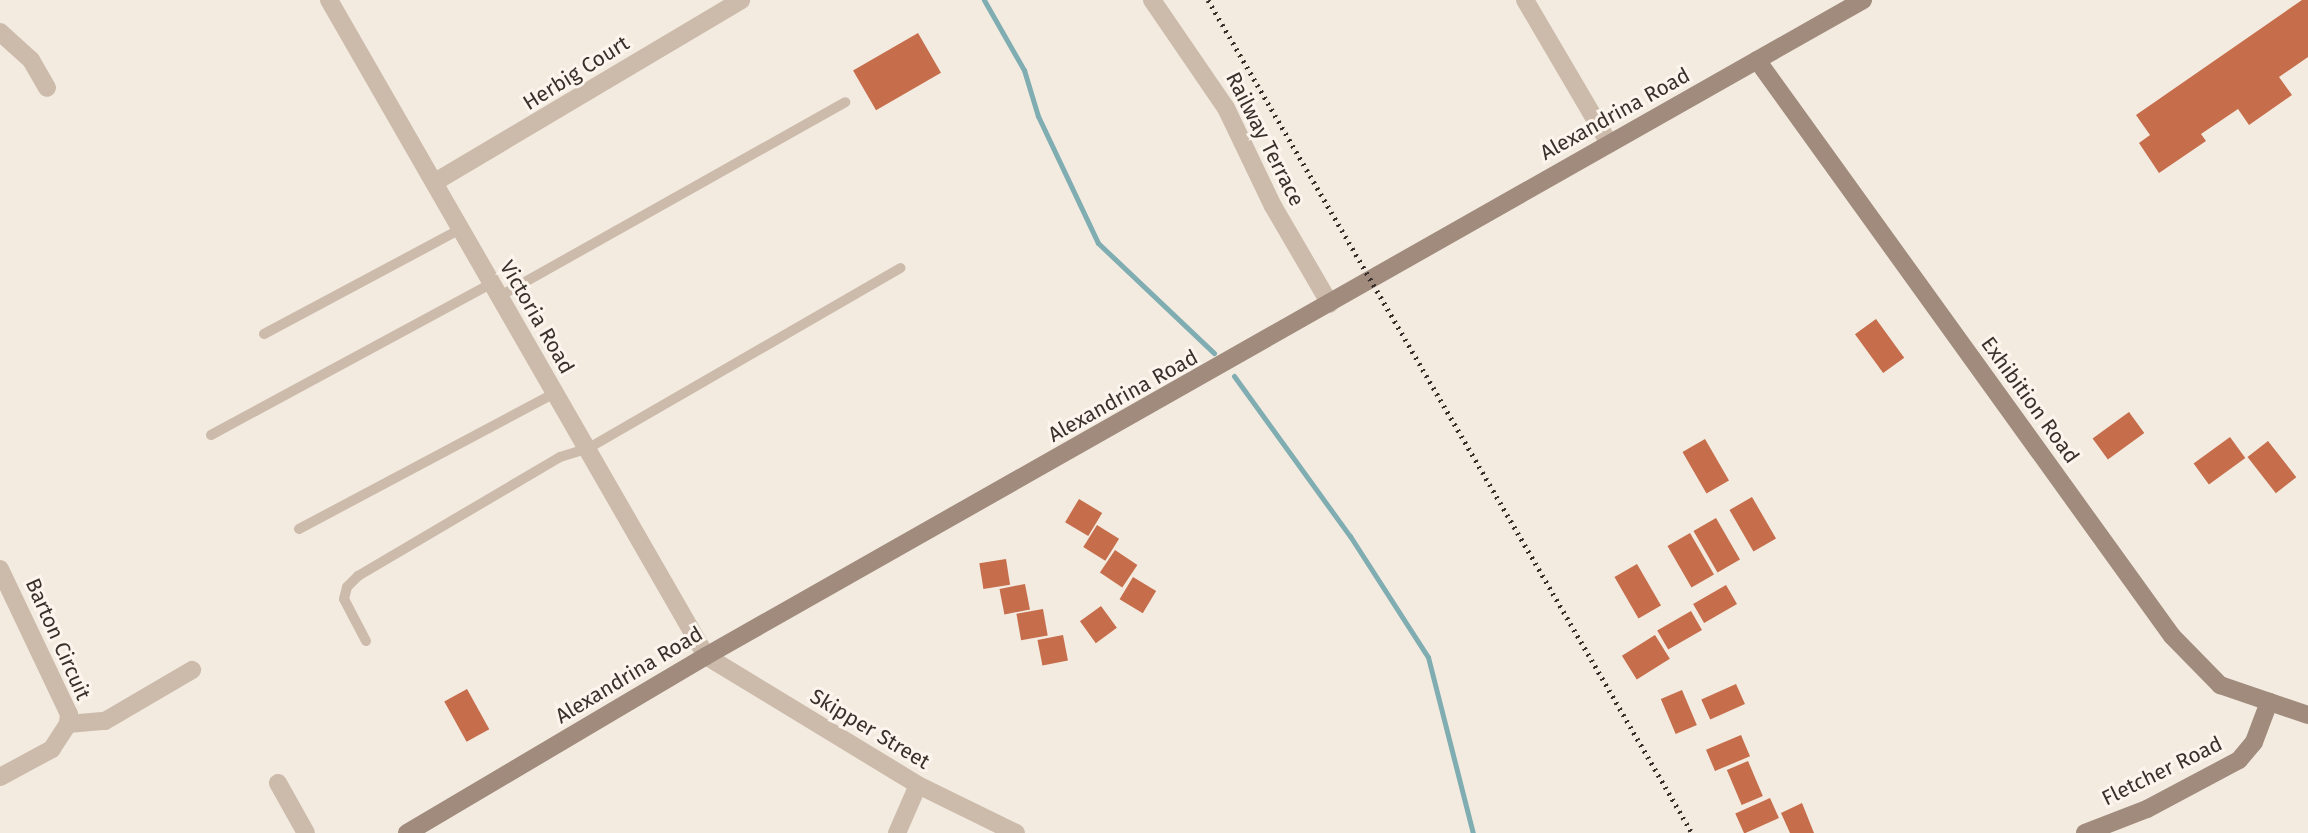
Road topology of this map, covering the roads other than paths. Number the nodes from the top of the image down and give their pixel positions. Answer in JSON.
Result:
{"nodes":[{"id":1,"x":329,"y":0,"type":"edge"},
{"id":2,"x":741,"y":0,"type":"edge"},
{"id":3,"x":1152,"y":0,"type":"edge"},
{"id":4,"x":1525,"y":0,"type":"edge"},
{"id":5,"x":1863,"y":0,"type":"edge"},
{"id":6,"x":1840,"y":6,"type":"edge"},
{"id":7,"x":0,"y":32,"type":"edge"},
{"id":8,"x":1757,"y":60,"type":"junction"},
{"id":9,"x":47,"y":88,"type":"dead end"},
{"id":10,"x":845,"y":102,"type":"dead end"},
{"id":11,"x":1609,"y":143,"type":"junction"},
{"id":12,"x":435,"y":182,"type":"junction"},
{"id":13,"x":461,"y":229,"type":"junction"},
{"id":14,"x":901,"y":268,"type":"dead end"},
{"id":15,"x":496,"y":290,"type":"junction"},
{"id":16,"x":1329,"y":304,"type":"junction"},
{"id":17,"x":264,"y":334,"type":"dead end"},
{"id":18,"x":555,"y":393,"type":"junction"},
{"id":19,"x":211,"y":435,"type":"dead end"},
{"id":20,"x":587,"y":449,"type":"junction"},
{"id":21,"x":299,"y":529,"type":"dead end"},
{"id":22,"x":0,"y":569,"type":"edge"},
{"id":23,"x":366,"y":641,"type":"dead end"},
{"id":24,"x":706,"y":656,"type":"junction"},
{"id":25,"x":192,"y":670,"type":"dead end"},
{"id":26,"x":2269,"y":702,"type":"junction"},
{"id":27,"x":2308,"y":715,"type":"edge"},
{"id":28,"x":68,"y":724,"type":"junction"},
{"id":29,"x":0,"y":778,"type":"edge"},
{"id":30,"x":278,"y":783,"type":"dead end"},
{"id":31,"x":918,"y":785,"type":"junction"},
{"id":32,"x":306,"y":833,"type":"edge"},
{"id":33,"x":407,"y":833,"type":"edge"},
{"id":34,"x":897,"y":833,"type":"edge"},
{"id":35,"x":1016,"y":833,"type":"edge"},
{"id":36,"x":2085,"y":833,"type":"edge"}],
"edges":[{"from":1,"to":12,"type":"street","name":"Victoria Road"},
{"from":2,"to":12,"type":"street","name":"Herbig Court"},
{"from":3,"to":16,"type":"street","name":"Railway Terrace"},
{"from":4,"to":11,"type":"street"},
{"from":5,"to":6,"type":"main road","name":"Alexandrina Road"},
{"from":6,"to":8,"type":"main road","name":"Alexandrina Road"},
{"from":7,"to":9,"type":"street"},
{"from":8,"to":11,"type":"main road","name":"Alexandrina Road"},
{"from":8,"to":26,"type":"main road","name":"Exhibition Road"},
{"from":10,"to":15,"type":"lane"},
{"from":11,"to":16,"type":"main road","name":"Alexandrina Road"},
{"from":12,"to":13,"type":"street","name":"Victoria Road"},
{"from":13,"to":15,"type":"street","name":"Victoria Road"},
{"from":13,"to":17,"type":"lane"},
{"from":14,"to":20,"type":"lane"},
{"from":15,"to":18,"type":"street","name":"Victoria Road"},
{"from":15,"to":19,"type":"lane"},
{"from":16,"to":24,"type":"main road","name":"Alexandrina Road"},
{"from":18,"to":20,"type":"street","name":"Victoria Road"},
{"from":18,"to":21,"type":"lane"},
{"from":20,"to":23,"type":"lane"},
{"from":20,"to":24,"type":"street","name":"Victoria Road"},
{"from":22,"to":28,"type":"street","name":"Barton Circuit"},
{"from":24,"to":31,"type":"street","name":"Skipper Street"},
{"from":24,"to":33,"type":"main road","name":"Alexandrina Road"},
{"from":25,"to":28,"type":"street"},
{"from":26,"to":27,"type":"main road","name":"Exhibition Road"},
{"from":26,"to":36,"type":"main road","name":"Fletcher Road"},
{"from":28,"to":29,"type":"street","name":"Barton Circuit"},
{"from":30,"to":32,"type":"street"},
{"from":31,"to":34,"type":"street"},
{"from":31,"to":35,"type":"street","name":"Skipper Street"}]}
